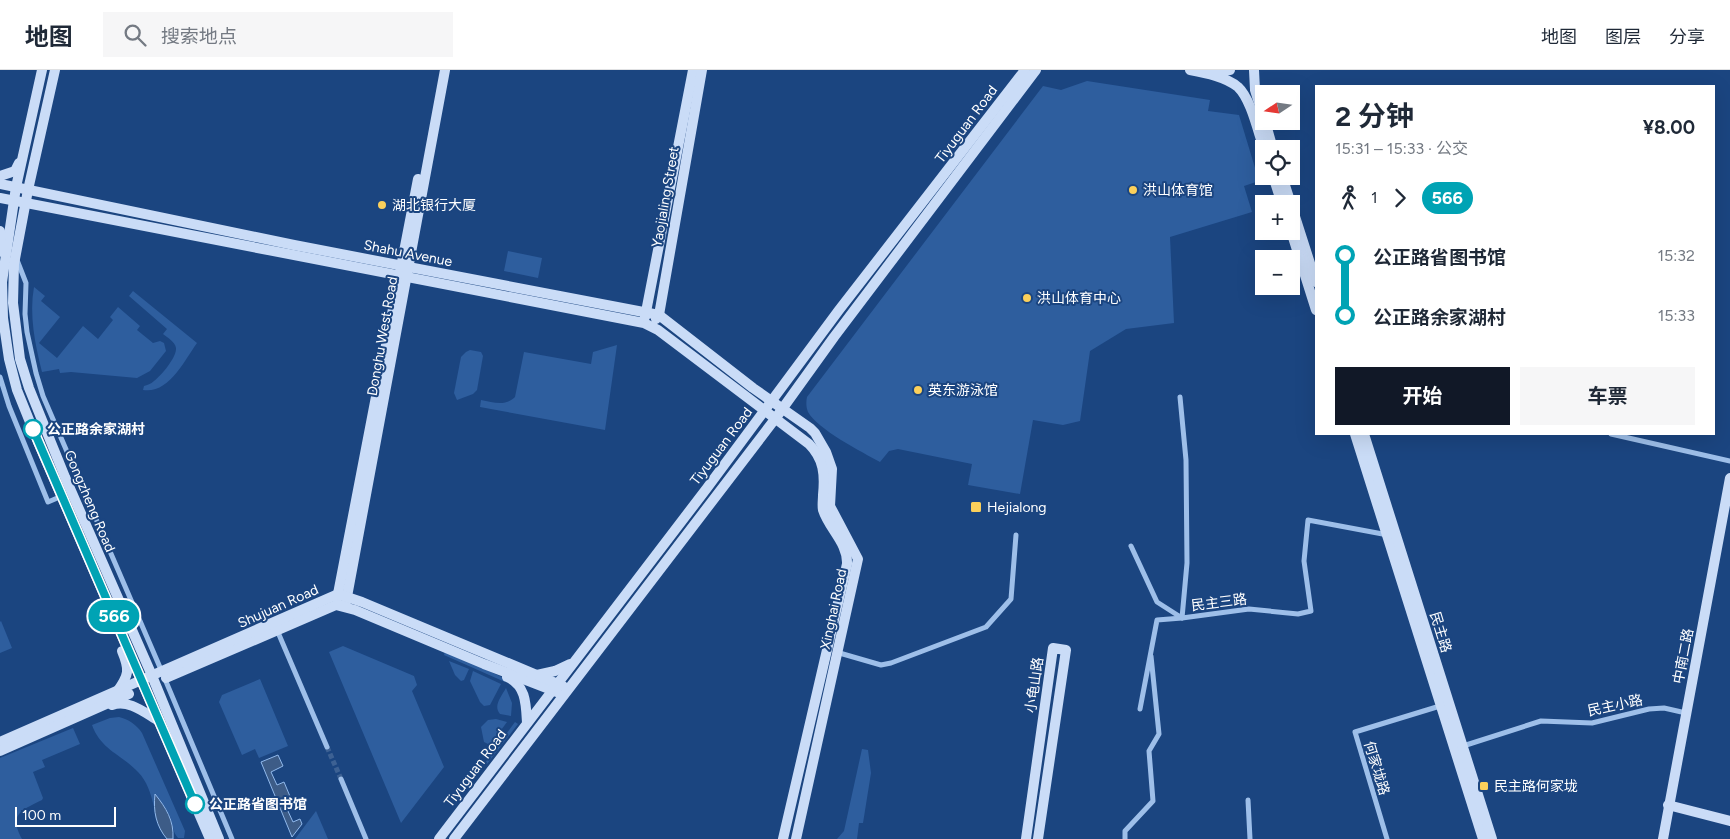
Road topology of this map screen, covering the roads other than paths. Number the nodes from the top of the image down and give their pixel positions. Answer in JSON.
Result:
{"nodes":[{"id":1,"x":42,"y":70,"type":"edge"},
{"id":2,"x":55,"y":70,"type":"edge"},
{"id":3,"x":439,"y":70,"type":"edge"},
{"id":4,"x":445,"y":70,"type":"edge"},
{"id":5,"x":692,"y":70,"type":"edge"},
{"id":6,"x":702,"y":70,"type":"edge"},
{"id":7,"x":1025,"y":70,"type":"edge"},
{"id":8,"x":1036,"y":70,"type":"edge"},
{"id":9,"x":1190,"y":70,"type":"edge"},
{"id":10,"x":1230,"y":70,"type":"edge"},
{"id":11,"x":1254,"y":70,"type":"edge"},
{"id":12,"x":1204,"y":73,"type":"junction"},
{"id":13,"x":1253,"y":102,"type":"junction"},
{"id":14,"x":1255,"y":105,"type":"edge"},
{"id":15,"x":27,"y":139,"type":"junction"},
{"id":16,"x":1262,"y":140,"type":"edge"},
{"id":17,"x":0,"y":176,"type":"edge"},
{"id":18,"x":0,"y":184,"type":"edge"},
{"id":19,"x":16,"y":187,"type":"junction"},
{"id":20,"x":28,"y":190,"type":"junction"},
{"id":21,"x":0,"y":198,"type":"edge"},
{"id":22,"x":14,"y":201,"type":"junction"},
{"id":23,"x":26,"y":202,"type":"junction"},
{"id":24,"x":0,"y":230,"type":"edge"},
{"id":25,"x":1300,"y":232,"type":"edge"},
{"id":26,"x":1294,"y":240,"type":"edge"},
{"id":27,"x":15,"y":255,"type":"junction"},
{"id":28,"x":4,"y":266,"type":"junction"},
{"id":29,"x":404,"y":271,"type":"junction"},
{"id":30,"x":1315,"y":279,"type":"edge"},
{"id":31,"x":1315,"y":307,"type":"edge"},
{"id":32,"x":659,"y":315,"type":"junction"},
{"id":33,"x":648,"y":321,"type":"junction"},
{"id":34,"x":0,"y":377,"type":"edge"},
{"id":35,"x":1180,"y":398,"type":"dead end"},
{"id":36,"x":772,"y":401,"type":"junction"},
{"id":37,"x":783,"y":409,"type":"junction"},
{"id":38,"x":764,"y":411,"type":"junction"},
{"id":39,"x":775,"y":419,"type":"junction"},
{"id":40,"x":1355,"y":435,"type":"edge"},
{"id":41,"x":1364,"y":435,"type":"edge"},
{"id":42,"x":1615,"y":435,"type":"edge"},
{"id":43,"x":1730,"y":462,"type":"edge"},
{"id":44,"x":1730,"y":478,"type":"edge"},
{"id":45,"x":62,"y":496,"type":"junction"},
{"id":46,"x":1016,"y":535,"type":"dead end"},
{"id":47,"x":1391,"y":535,"type":"junction"},
{"id":48,"x":1131,"y":546,"type":"dead end"},
{"id":49,"x":342,"y":601,"type":"junction"},
{"id":50,"x":112,"y":613,"type":"junction"},
{"id":51,"x":1182,"y":618,"type":"junction"},
{"id":52,"x":277,"y":630,"type":"junction"},
{"id":53,"x":826,"y":649,"type":"junction"},
{"id":54,"x":1151,"y":650,"type":"junction"},
{"id":55,"x":838,"y":653,"type":"junction"},
{"id":56,"x":573,"y":662,"type":"junction"},
{"id":57,"x":499,"y":669,"type":"junction"},
{"id":58,"x":164,"y":675,"type":"junction"},
{"id":59,"x":537,"y":675,"type":"junction"},
{"id":60,"x":148,"y":682,"type":"junction"},
{"id":61,"x":555,"y":687,"type":"junction"},
{"id":62,"x":117,"y":692,"type":"junction"},
{"id":63,"x":566,"y":692,"type":"junction"},
{"id":64,"x":1440,"y":706,"type":"junction"},
{"id":65,"x":1140,"y":709,"type":"dead end"},
{"id":66,"x":1686,"y":713,"type":"junction"},
{"id":67,"x":84,"y":714,"type":"junction"},
{"id":68,"x":159,"y":721,"type":"junction"},
{"id":69,"x":527,"y":723,"type":"junction"},
{"id":70,"x":0,"y":742,"type":"edge"},
{"id":71,"x":1462,"y":746,"type":"junction"},
{"id":72,"x":327,"y":747,"type":"tunnel mouth"},
{"id":73,"x":0,"y":751,"type":"edge"},
{"id":74,"x":341,"y":779,"type":"tunnel mouth"},
{"id":75,"x":1248,"y":800,"type":"dead end"},
{"id":76,"x":1668,"y":805,"type":"junction"},
{"id":77,"x":1730,"y":821,"type":"edge"},
{"id":78,"x":210,"y":839,"type":"edge"},
{"id":79,"x":220,"y":839,"type":"edge"},
{"id":80,"x":232,"y":839,"type":"edge"},
{"id":81,"x":366,"y":839,"type":"edge"},
{"id":82,"x":439,"y":839,"type":"edge"},
{"id":83,"x":454,"y":839,"type":"edge"},
{"id":84,"x":783,"y":839,"type":"edge"},
{"id":85,"x":796,"y":839,"type":"edge"},
{"id":86,"x":1026,"y":839,"type":"edge"},
{"id":87,"x":1038,"y":839,"type":"edge"},
{"id":88,"x":1125,"y":839,"type":"edge"},
{"id":89,"x":1250,"y":839,"type":"edge"},
{"id":90,"x":1387,"y":839,"type":"edge"},
{"id":91,"x":1483,"y":839,"type":"edge"},
{"id":92,"x":1492,"y":839,"type":"edge"},
{"id":93,"x":1663,"y":839,"type":"edge"}],
"edges":[{"from":1,"to":15,"type":"main road","name":"Gongzheng Road"},
{"from":2,"to":20,"type":"main road","name":"Gongzheng Road"},
{"from":3,"to":29,"type":"main road","name":"Donghu West Road"},
{"from":4,"to":29,"type":"main road","name":"Donghu West Road"},
{"from":5,"to":33,"type":"main road","name":"Yaojialing Street"},
{"from":6,"to":32,"type":"main road","name":"Yaojialing Street"},
{"from":7,"to":36,"type":"main road","name":"Tiyuguan Road"},
{"from":8,"to":37,"type":"main road","name":"Tiyuguan Road"},
{"from":9,"to":12,"type":"main road"},
{"from":10,"to":12,"type":"main road"},
{"from":11,"to":13,"type":"main road"},
{"from":12,"to":13,"type":"main road"},
{"from":13,"to":14,"type":"main road"},
{"from":13,"to":16,"type":"main road"},
{"from":15,"to":17,"type":"main road"},
{"from":15,"to":19,"type":"main road","name":"Gongzheng Road"},
{"from":18,"to":19,"type":"main road","name":"Shahu Avenue"},
{"from":19,"to":20,"type":"main road","name":"Shahu Avenue"},
{"from":19,"to":22,"type":"main road","name":"Gongzheng Road"},
{"from":20,"to":23,"type":"main road","name":"Gongzheng Road"},
{"from":20,"to":29,"type":"main road","name":"Shahu Avenue"},
{"from":21,"to":22,"type":"main road","name":"Shahu Avenue"},
{"from":22,"to":23,"type":"main road","name":"Shahu Avenue"},
{"from":22,"to":28,"type":"main road","name":"Gongzheng Road"},
{"from":23,"to":27,"type":"main road","name":"Gongzheng Road"},
{"from":23,"to":29,"type":"main road","name":"Shahu Avenue"},
{"from":24,"to":28,"type":"main road"},
{"from":25,"to":30,"type":"main road"},
{"from":26,"to":31,"type":"main road"},
{"from":27,"to":58,"type":"street"},
{"from":27,"to":60,"type":"main road","name":"Gongzheng Road"},
{"from":28,"to":45,"type":"main road","name":"Gongzheng Road"},
{"from":29,"to":33,"type":"main road","name":"Shahu Avenue"},
{"from":29,"to":49,"type":"main road","name":"Donghu West Road"},
{"from":32,"to":33,"type":"main road","name":"Yaojialing Street"},
{"from":32,"to":36,"type":"main road"},
{"from":33,"to":38,"type":"main road","name":"Shahu Avenue"},
{"from":34,"to":45,"type":"street"},
{"from":35,"to":51,"type":"street"},
{"from":36,"to":37,"type":"main road"},
{"from":36,"to":38,"type":"main road","name":"Tiyuguan Road"},
{"from":37,"to":39,"type":"main road","name":"Tiyuguan Road"},
{"from":37,"to":55,"type":"main road","name":"Xinghai Road"},
{"from":38,"to":39,"type":"main road","name":"Shahu Avenue"},
{"from":38,"to":56,"type":"main road","name":"Tiyuguan Road"},
{"from":39,"to":53,"type":"main road","name":"Xinghai Road"},
{"from":39,"to":63,"type":"main road","name":"Tiyuguan Road"},
{"from":40,"to":47,"type":"main road","name":"民主路"},
{"from":41,"to":47,"type":"main road","name":"民主路"},
{"from":42,"to":43,"type":"street"},
{"from":44,"to":66,"type":"main road","name":"中南二路"},
{"from":45,"to":50,"type":"main road","name":"Gongzheng Road"},
{"from":46,"to":55,"type":"street"},
{"from":47,"to":51,"type":"street","name":"民主三路"},
{"from":47,"to":64,"type":"main road","name":"民主路"},
{"from":47,"to":71,"type":"main road","name":"民主路"},
{"from":48,"to":51,"type":"street"},
{"from":49,"to":52,"type":"main road","name":"Shujuan Road"},
{"from":49,"to":57,"type":"main road"},
{"from":49,"to":58,"type":"main road","name":"Shujuan Road"},
{"from":49,"to":59,"type":"main road"},
{"from":50,"to":60,"type":"main road","name":"Gongzheng Road"},
{"from":50,"to":62,"type":"main road"},
{"from":51,"to":54,"type":"street","name":"民主三路"},
{"from":52,"to":58,"type":"main road","name":"Shujuan Road"},
{"from":52,"to":72,"type":"street"},
{"from":53,"to":55,"type":"street"},
{"from":53,"to":84,"type":"main road","name":"Xinghai Road"},
{"from":54,"to":65,"type":"street"},
{"from":54,"to":88,"type":"street"},
{"from":55,"to":85,"type":"main road","name":"Xinghai Road"},
{"from":56,"to":59,"type":"main road"},
{"from":56,"to":61,"type":"main road","name":"Tiyuguan Road"},
{"from":57,"to":61,"type":"main road"},
{"from":57,"to":69,"type":"main road"},
{"from":58,"to":60,"type":"main road","name":"Shujuan Road"},
{"from":58,"to":80,"type":"street"},
{"from":59,"to":61,"type":"main road"},
{"from":60,"to":62,"type":"main road","name":"Shujuan Road"},
{"from":60,"to":67,"type":"main road","name":"Shujuan Road"},
{"from":60,"to":68,"type":"main road","name":"Gongzheng Road"},
{"from":60,"to":79,"type":"main road","name":"Gongzheng Road"},
{"from":61,"to":63,"type":"main road"},
{"from":61,"to":69,"type":"main road","name":"Tiyuguan Road"},
{"from":62,"to":70,"type":"main road","name":"Shujuan Road"},
{"from":63,"to":83,"type":"main road","name":"Tiyuguan Road"},
{"from":64,"to":90,"type":"street","name":"何家垅路"},
{"from":64,"to":91,"type":"main road","name":"民主路"},
{"from":66,"to":71,"type":"street","name":"民主小路"},
{"from":66,"to":76,"type":"main road","name":"中南二路"},
{"from":67,"to":68,"type":"main road"},
{"from":67,"to":73,"type":"main road","name":"Shujuan Road"},
{"from":68,"to":78,"type":"main road","name":"Gongzheng Road"},
{"from":69,"to":82,"type":"main road","name":"Tiyuguan Road"},
{"from":71,"to":92,"type":"main road","name":"民主路"},
{"from":74,"to":81,"type":"street"},
{"from":75,"to":89,"type":"street"},
{"from":76,"to":77,"type":"main road"},
{"from":76,"to":93,"type":"main road","name":"中南二路"},
{"from":86,"to":87,"type":"main road","name":"小龟山路"}]}
